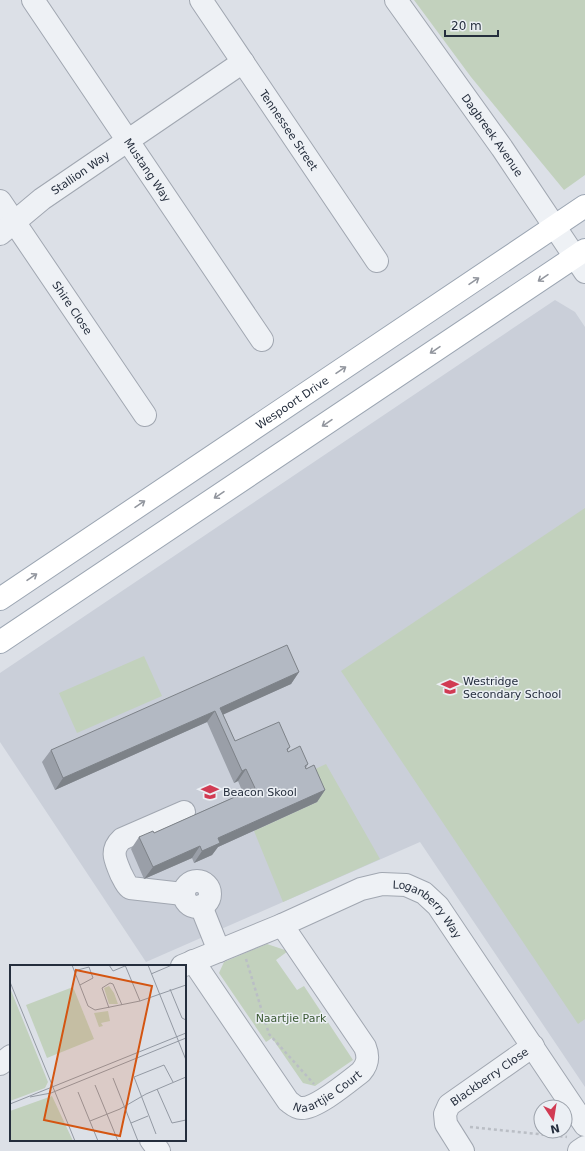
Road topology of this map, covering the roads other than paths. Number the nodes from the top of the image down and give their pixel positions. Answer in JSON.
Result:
{"nodes":[{"id":1,"x":33,"y":0,"type":"edge"},
{"id":2,"x":201,"y":0,"type":"edge"},
{"id":3,"x":396,"y":0,"type":"edge"},
{"id":4,"x":243,"y":62,"type":"junction"},
{"id":5,"x":127,"y":140,"type":"junction"},
{"id":6,"x":0,"y":201,"type":"edge"},
{"id":7,"x":585,"y":206,"type":"edge"},
{"id":8,"x":555,"y":226,"type":"junction"},
{"id":9,"x":7,"y":228,"type":"edge"},
{"id":10,"x":582,"y":259,"type":"edge"},
{"id":11,"x":376,"y":261,"type":"dead end"},
{"id":12,"x":262,"y":340,"type":"dead end"},
{"id":13,"x":145,"y":415,"type":"dead end"},
{"id":14,"x":0,"y":599,"type":"edge"},
{"id":15,"x":0,"y":642,"type":"edge"},
{"id":16,"x":184,"y":812,"type":"dead end"},
{"id":17,"x":282,"y":925,"type":"junction"},
{"id":18,"x":219,"y":950,"type":"junction"},
{"id":19,"x":187,"y":964,"type":"edge"},
{"id":20,"x":533,"y":1046,"type":"junction"},
{"id":21,"x":10,"y":1057,"type":"edge"},
{"id":22,"x":0,"y":1064,"type":"edge"},
{"id":23,"x":580,"y":1140,"type":"edge"},
{"id":24,"x":152,"y":1141,"type":"edge"},
{"id":25,"x":159,"y":1151,"type":"edge"},
{"id":26,"x":463,"y":1151,"type":"edge"}],
"edges":[{"from":1,"to":5,"type":"street","name":"Mustang Way"},
{"from":2,"to":4,"type":"street","name":"Tennessee Street"},
{"from":3,"to":8,"type":"street","name":"Dagbreek Avenue"},
{"from":4,"to":5,"type":"street","name":"Stallion Way"},
{"from":4,"to":11,"type":"street","name":"Tennessee Street"},
{"from":5,"to":9,"type":"street","name":"Stallion Way"},
{"from":5,"to":12,"type":"street","name":"Mustang Way"},
{"from":6,"to":9,"type":"street","name":"Shire Close"},
{"from":7,"to":8,"type":"main road","name":"Wespoort Drive"},
{"from":8,"to":10,"type":"street","name":"Dagbreek Avenue"},
{"from":14,"to":8,"type":"main road","name":"Wespoort Drive","one_way":true},
{"from":9,"to":13,"type":"street","name":"Shire Close"},
{"from":10,"to":15,"type":"main road","one_way":true},
{"from":16,"to":18,"type":"street"},
{"from":17,"to":18,"type":"street","name":"Loganberry Way"},
{"from":17,"to":19,"type":"street","name":"Naartjie Court"},
{"from":17,"to":20,"type":"street","name":"Loganberry Way"},
{"from":18,"to":19,"type":"street","name":"Loganberry Way"},
{"from":20,"to":23,"type":"street","name":"Loganberry Way"},
{"from":20,"to":26,"type":"street","name":"Blackberry Close"},
{"from":21,"to":22,"type":"street"},
{"from":24,"to":25,"type":"street"}]}
